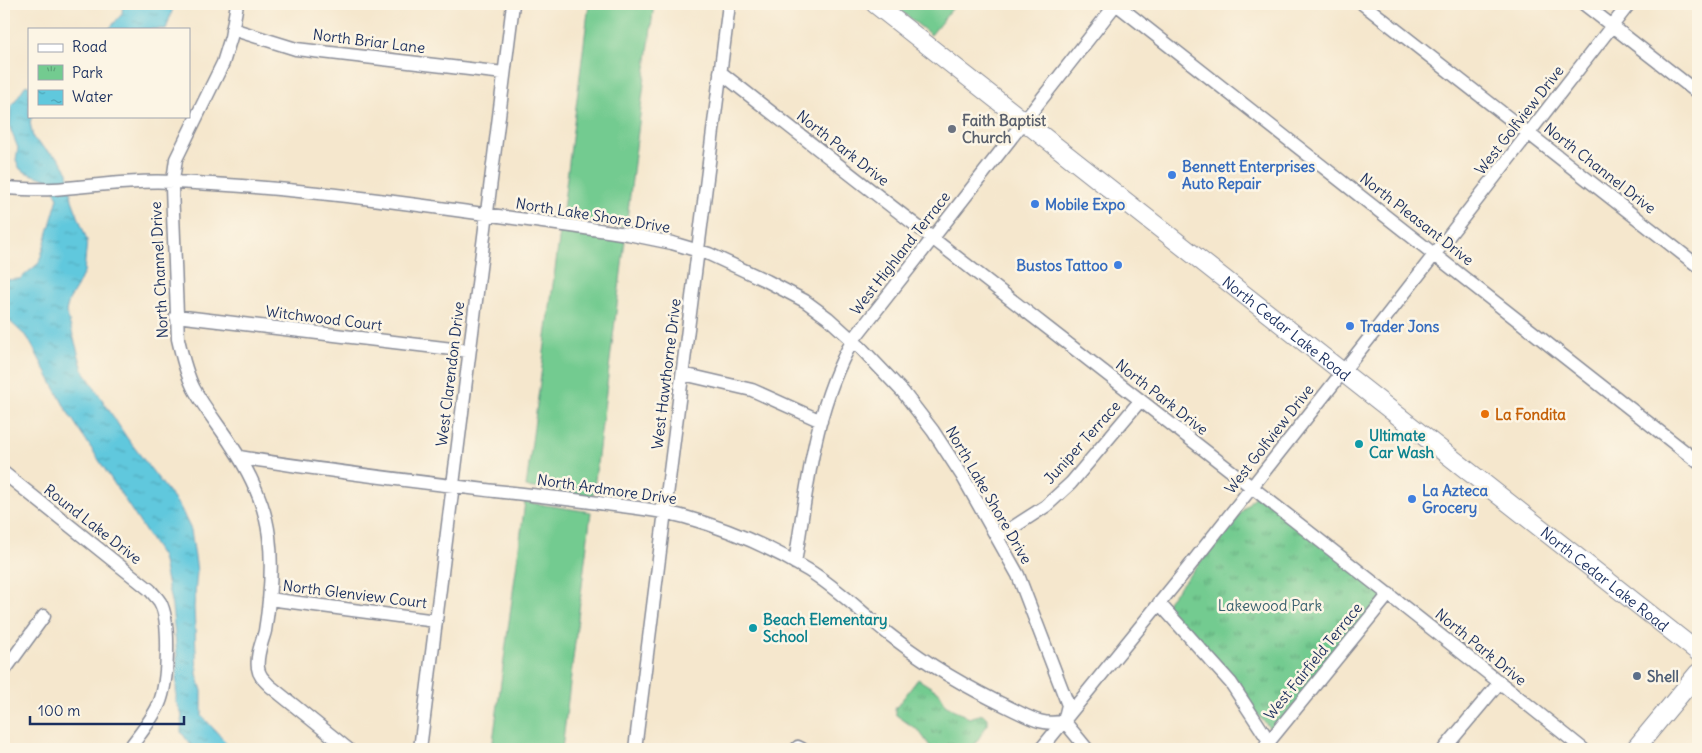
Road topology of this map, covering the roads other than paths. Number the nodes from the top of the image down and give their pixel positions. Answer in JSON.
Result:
{"nodes":[{"id":1,"x":237,"y":4,"type":"edge"},
{"id":2,"x":512,"y":4,"type":"edge"},
{"id":3,"x":729,"y":4,"type":"edge"},
{"id":4,"x":875,"y":4,"type":"edge"},
{"id":5,"x":1116,"y":4,"type":"edge"},
{"id":6,"x":1363,"y":4,"type":"edge"},
{"id":7,"x":1584,"y":4,"type":"edge"},
{"id":8,"x":1629,"y":4,"type":"edge"},
{"id":9,"x":1612,"y":26,"type":"junction"},
{"id":10,"x":232,"y":29,"type":"junction"},
{"id":11,"x":720,"y":72,"type":"junction"},
{"id":12,"x":504,"y":73,"type":"junction"},
{"id":13,"x":1698,"y":93,"type":"edge"},
{"id":14,"x":1024,"y":121,"type":"junction"},
{"id":15,"x":1529,"y":133,"type":"junction"},
{"id":16,"x":173,"y":182,"type":"junction"},
{"id":17,"x":4,"y":188,"type":"edge"},
{"id":18,"x":486,"y":215,"type":"junction"},
{"id":19,"x":932,"y":239,"type":"junction"},
{"id":20,"x":698,"y":251,"type":"junction"},
{"id":21,"x":1436,"y":254,"type":"junction"},
{"id":22,"x":1698,"y":266,"type":"edge"},
{"id":23,"x":176,"y":316,"type":"junction"},
{"id":24,"x":853,"y":340,"type":"junction"},
{"id":25,"x":469,"y":352,"type":"junction"},
{"id":26,"x":1343,"y":372,"type":"junction"},
{"id":27,"x":683,"y":374,"type":"junction"},
{"id":28,"x":1140,"y":401,"type":"junction"},
{"id":29,"x":821,"y":421,"type":"junction"},
{"id":30,"x":239,"y":457,"type":"junction"},
{"id":31,"x":1698,"y":462,"type":"edge"},
{"id":32,"x":4,"y":473,"type":"edge"},
{"id":33,"x":452,"y":486,"type":"junction"},
{"id":34,"x":1252,"y":487,"type":"junction"},
{"id":35,"x":665,"y":513,"type":"junction"},
{"id":36,"x":998,"y":537,"type":"junction"},
{"id":37,"x":795,"y":563,"type":"junction"},
{"id":38,"x":1390,"y":594,"type":"junction"},
{"id":39,"x":269,"y":599,"type":"junction"},
{"id":40,"x":1159,"y":603,"type":"junction"},
{"id":41,"x":44,"y":616,"type":"dead end"},
{"id":42,"x":436,"y":621,"type":"junction"},
{"id":43,"x":1698,"y":652,"type":"edge"},
{"id":44,"x":4,"y":672,"type":"edge"},
{"id":45,"x":1698,"y":673,"type":"edge"},
{"id":46,"x":1500,"y":682,"type":"junction"},
{"id":47,"x":1064,"y":721,"type":"junction"},
{"id":48,"x":1266,"y":745,"type":"edge"},
{"id":49,"x":129,"y":749,"type":"edge"},
{"id":50,"x":348,"y":749,"type":"edge"},
{"id":51,"x":420,"y":749,"type":"edge"},
{"id":52,"x":635,"y":749,"type":"edge"},
{"id":53,"x":796,"y":749,"type":"edge"},
{"id":54,"x":802,"y":749,"type":"edge"},
{"id":55,"x":1042,"y":749,"type":"edge"},
{"id":56,"x":1087,"y":749,"type":"edge"},
{"id":57,"x":1444,"y":749,"type":"edge"},
{"id":58,"x":1583,"y":749,"type":"edge"},
{"id":59,"x":1635,"y":749,"type":"edge"}],
"edges":[{"from":1,"to":10,"type":"street","name":"North Channel Drive"},
{"from":2,"to":12,"type":"street","name":"West Clarendon Drive"},
{"from":3,"to":11,"type":"street","name":"West Hawthorne Drive"},
{"from":4,"to":14,"type":"main road","name":"North Cedar Lake Road"},
{"from":5,"to":14,"type":"street","name":"West Highland Terrace"},
{"from":5,"to":21,"type":"street","name":"North Pleasant Drive"},
{"from":6,"to":15,"type":"street","name":"North Channel Drive"},
{"from":7,"to":9,"type":"street"},
{"from":8,"to":9,"type":"street","name":"West Golfview Drive"},
{"from":9,"to":13,"type":"street"},
{"from":9,"to":15,"type":"street","name":"West Golfview Drive"},
{"from":10,"to":12,"type":"street","name":"North Briar Lane"},
{"from":10,"to":16,"type":"street","name":"North Channel Drive"},
{"from":11,"to":19,"type":"street","name":"North Park Drive"},
{"from":11,"to":20,"type":"street","name":"West Hawthorne Drive"},
{"from":12,"to":18,"type":"street","name":"West Clarendon Drive"},
{"from":14,"to":19,"type":"street","name":"West Highland Terrace"},
{"from":14,"to":26,"type":"main road","name":"North Cedar Lake Road"},
{"from":15,"to":21,"type":"street","name":"West Golfview Drive"},
{"from":15,"to":22,"type":"street","name":"North Channel Drive"},
{"from":16,"to":17,"type":"street","name":"North Lake Shore Drive"},
{"from":16,"to":18,"type":"street","name":"North Lake Shore Drive"},
{"from":16,"to":23,"type":"street","name":"North Channel Drive"},
{"from":18,"to":20,"type":"street","name":"North Lake Shore Drive"},
{"from":18,"to":25,"type":"street","name":"West Clarendon Drive"},
{"from":19,"to":24,"type":"street","name":"West Highland Terrace"},
{"from":19,"to":28,"type":"street","name":"North Park Drive"},
{"from":20,"to":24,"type":"street","name":"North Lake Shore Drive"},
{"from":20,"to":27,"type":"street","name":"West Hawthorne Drive"},
{"from":21,"to":26,"type":"street","name":"West Golfview Drive"},
{"from":21,"to":31,"type":"street","name":"North Pleasant Drive"},
{"from":23,"to":25,"type":"street","name":"Witchwood Court"},
{"from":23,"to":30,"type":"street","name":"North Channel Drive"},
{"from":24,"to":29,"type":"street","name":"West Highland Terrace"},
{"from":24,"to":36,"type":"street","name":"North Lake Shore Drive"},
{"from":25,"to":33,"type":"street","name":"West Clarendon Drive"},
{"from":26,"to":34,"type":"street","name":"West Golfview Drive"},
{"from":26,"to":43,"type":"main road","name":"North Cedar Lake Road"},
{"from":27,"to":29,"type":"street"},
{"from":27,"to":35,"type":"street","name":"West Hawthorne Drive"},
{"from":28,"to":34,"type":"street","name":"North Park Drive"},
{"from":28,"to":36,"type":"street","name":"Juniper Terrace"},
{"from":29,"to":37,"type":"street","name":"West Highland Terrace"},
{"from":30,"to":33,"type":"street","name":"North Ardmore Drive"},
{"from":30,"to":39,"type":"street","name":"North Channel Drive"},
{"from":32,"to":49,"type":"street","name":"Round Lake Drive"},
{"from":33,"to":35,"type":"street","name":"North Ardmore Drive"},
{"from":33,"to":42,"type":"street","name":"West Clarendon Drive"},
{"from":34,"to":38,"type":"street","name":"North Park Drive"},
{"from":34,"to":40,"type":"street","name":"West Golfview Drive"},
{"from":35,"to":37,"type":"street","name":"North Ardmore Drive"},
{"from":35,"to":52,"type":"street","name":"West Hawthorne Drive"},
{"from":36,"to":47,"type":"street","name":"North Lake Shore Drive"},
{"from":37,"to":47,"type":"street","name":"North Ardmore Drive"},
{"from":38,"to":46,"type":"street","name":"North Park Drive"},
{"from":38,"to":48,"type":"street","name":"West Fairfield Terrace"},
{"from":39,"to":42,"type":"street","name":"North Glenview Court"},
{"from":39,"to":50,"type":"street","name":"North Channel Drive"},
{"from":40,"to":47,"type":"street","name":"West Golfview Drive"},
{"from":40,"to":48,"type":"street"},
{"from":41,"to":44,"type":"street"},
{"from":42,"to":51,"type":"street","name":"West Clarendon Drive"},
{"from":45,"to":59,"type":"main road"},
{"from":46,"to":57,"type":"street"},
{"from":46,"to":58,"type":"street","name":"North Park Drive"},
{"from":47,"to":55,"type":"street","name":"West Golfview Drive"},
{"from":47,"to":56,"type":"street"},
{"from":53,"to":54,"type":"street"}]}
